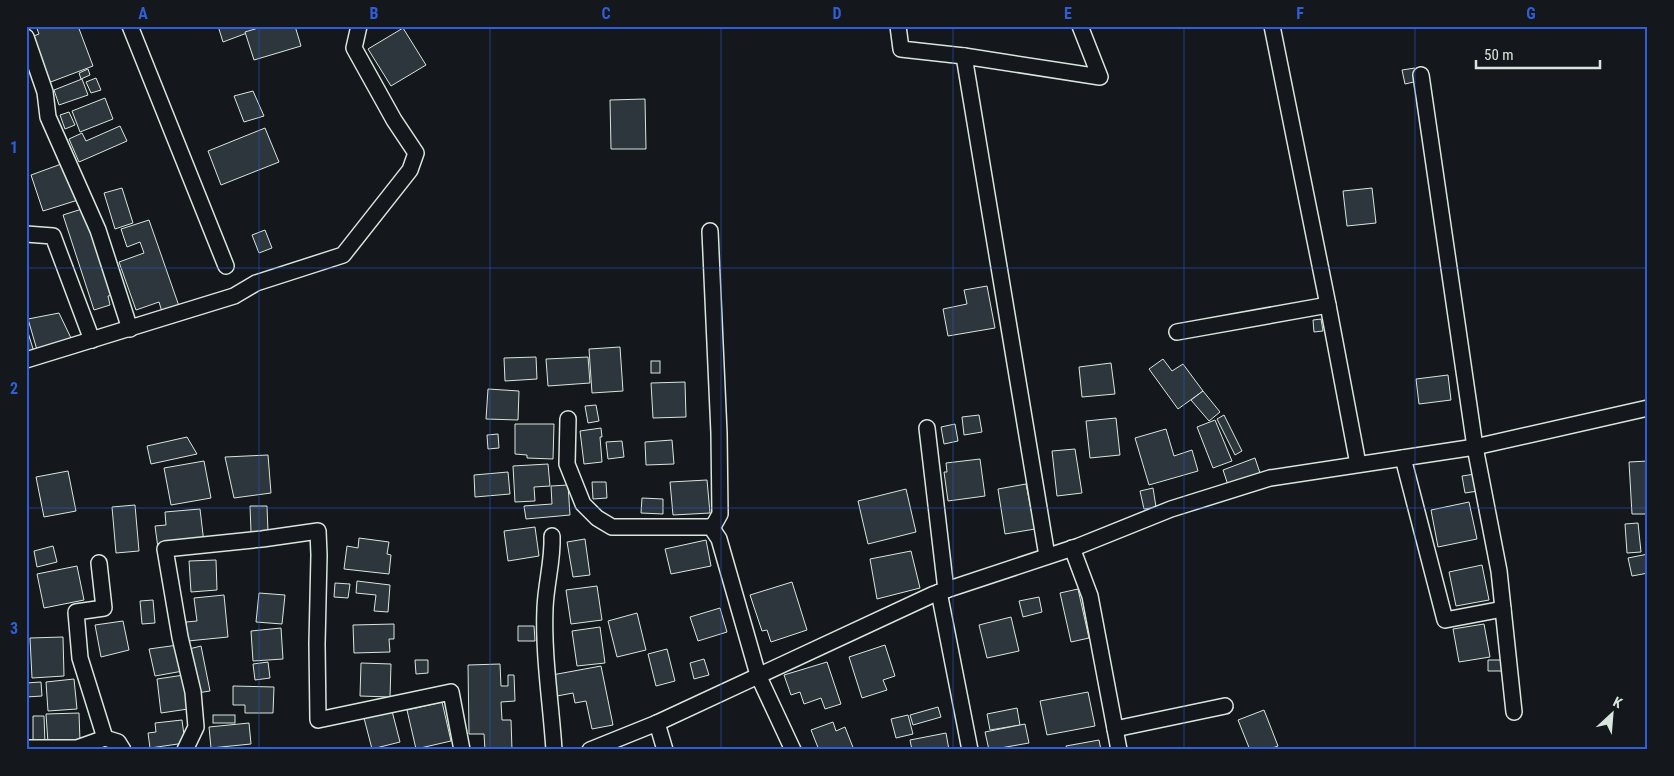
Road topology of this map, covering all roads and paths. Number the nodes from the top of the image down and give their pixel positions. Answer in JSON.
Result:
{"nodes":[{"id":1,"x":130,"y":26,"type":"edge"},
{"id":2,"x":358,"y":26,"type":"edge"},
{"id":3,"x":898,"y":26,"type":"edge"},
{"id":4,"x":1080,"y":26,"type":"edge"},
{"id":5,"x":1272,"y":26,"type":"edge"},
{"id":6,"x":26,"y":37,"type":"edge"},
{"id":7,"x":964,"y":56,"type":"junction"},
{"id":8,"x":1421,"y":75,"type":"dead end"},
{"id":9,"x":710,"y":231,"type":"dead end"},
{"id":10,"x":26,"y":234,"type":"edge"},
{"id":11,"x":226,"y":266,"type":"dead end"},
{"id":12,"x":1328,"y":305,"type":"junction"},
{"id":13,"x":130,"y":329,"type":"junction"},
{"id":14,"x":1177,"y":332,"type":"dead end"},
{"id":15,"x":92,"y":340,"type":"junction"},
{"id":16,"x":26,"y":360,"type":"edge"},
{"id":17,"x":1648,"y":408,"type":"edge"},
{"id":18,"x":568,"y":419,"type":"dead end"},
{"id":19,"x":927,"y":428,"type":"dead end"},
{"id":20,"x":1475,"y":447,"type":"junction"},
{"id":21,"x":1403,"y":458,"type":"junction"},
{"id":22,"x":1358,"y":464,"type":"junction"},
{"id":23,"x":711,"y":528,"type":"junction"},
{"id":24,"x":552,"y":536,"type":"dead end"},
{"id":25,"x":1072,"y":548,"type":"junction"},
{"id":26,"x":1047,"y":556,"type":"junction"},
{"id":27,"x":99,"y":563,"type":"dead end"},
{"id":28,"x":942,"y":591,"type":"junction"},
{"id":29,"x":1503,"y":609,"type":"junction"},
{"id":30,"x":758,"y":675,"type":"junction"},
{"id":31,"x":1225,"y":706,"type":"dead end"},
{"id":32,"x":1514,"y":712,"type":"dead end"},
{"id":33,"x":657,"y":723,"type":"junction"},
{"id":34,"x":1116,"y":729,"type":"junction"},
{"id":35,"x":105,"y":738,"type":"junction"},
{"id":36,"x":26,"y":748,"type":"edge"},
{"id":37,"x":76,"y":749,"type":"edge"},
{"id":38,"x":123,"y":750,"type":"edge"},
{"id":39,"x":185,"y":750,"type":"edge"},
{"id":40,"x":462,"y":750,"type":"edge"},
{"id":41,"x":554,"y":750,"type":"edge"},
{"id":42,"x":590,"y":750,"type":"edge"},
{"id":43,"x":665,"y":750,"type":"edge"},
{"id":44,"x":793,"y":750,"type":"edge"},
{"id":45,"x":970,"y":750,"type":"edge"},
{"id":46,"x":1119,"y":750,"type":"edge"}],
"edges":[{"from":1,"to":11,"type":"street"},
{"from":2,"to":13,"type":"street"},
{"from":3,"to":7,"type":"street"},
{"from":4,"to":7,"type":"street"},
{"from":5,"to":12,"type":"street"},
{"from":6,"to":13,"type":"street"},
{"from":7,"to":26,"type":"street"},
{"from":8,"to":20,"type":"street"},
{"from":9,"to":23,"type":"street"},
{"from":10,"to":15,"type":"street"},
{"from":12,"to":14,"type":"street"},
{"from":12,"to":22,"type":"street"},
{"from":13,"to":15,"type":"street"},
{"from":15,"to":16,"type":"street"},
{"from":17,"to":20,"type":"street"},
{"from":18,"to":23,"type":"street"},
{"from":19,"to":28,"type":"street"},
{"from":20,"to":21,"type":"street"},
{"from":20,"to":29,"type":"street"},
{"from":21,"to":22,"type":"street"},
{"from":21,"to":29,"type":"street"},
{"from":22,"to":25,"type":"street"},
{"from":23,"to":30,"type":"street"},
{"from":24,"to":41,"type":"street"},
{"from":25,"to":26,"type":"street"},
{"from":25,"to":34,"type":"street"},
{"from":26,"to":28,"type":"street"},
{"from":27,"to":35,"type":"street"},
{"from":28,"to":30,"type":"street"},
{"from":28,"to":45,"type":"street"},
{"from":29,"to":32,"type":"street"},
{"from":30,"to":33,"type":"street"},
{"from":30,"to":44,"type":"street"},
{"from":31,"to":34,"type":"street"},
{"from":33,"to":42,"type":"street"},
{"from":33,"to":43,"type":"street"},
{"from":34,"to":46,"type":"street"},
{"from":35,"to":37,"type":"street"},
{"from":35,"to":38,"type":"street"},
{"from":36,"to":37,"type":"street"},
{"from":39,"to":40,"type":"street"}]}
